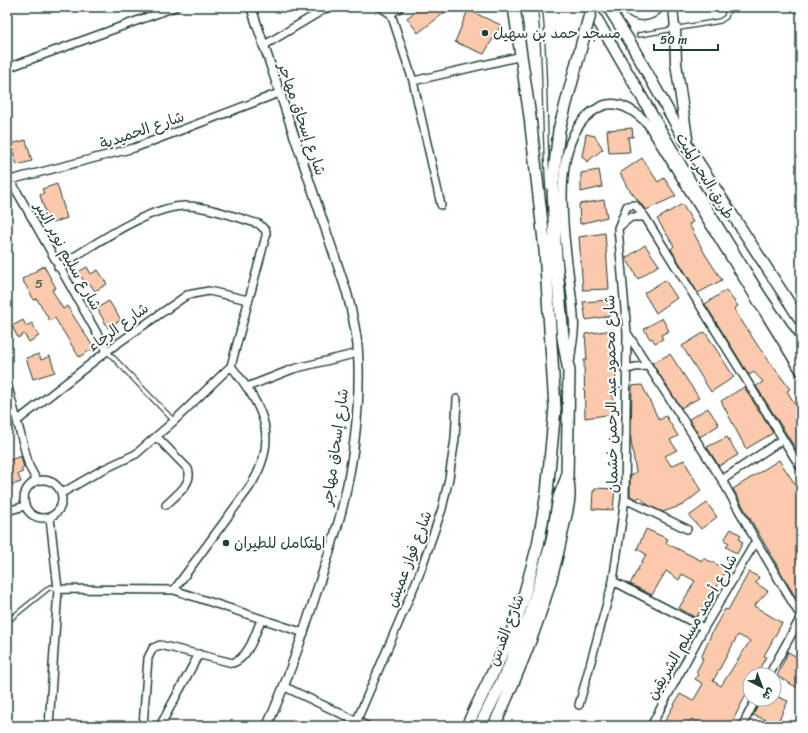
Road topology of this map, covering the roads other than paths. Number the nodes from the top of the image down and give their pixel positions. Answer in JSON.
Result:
{"nodes":[{"id":1,"x":175,"y":7,"type":"edge"},
{"id":2,"x":251,"y":7,"type":"edge"},
{"id":3,"x":328,"y":7,"type":"edge"},
{"id":4,"x":380,"y":7,"type":"edge"},
{"id":5,"x":400,"y":7,"type":"edge"},
{"id":6,"x":514,"y":7,"type":"edge"},
{"id":7,"x":540,"y":7,"type":"edge"},
{"id":8,"x":591,"y":7,"type":"edge"},
{"id":9,"x":608,"y":7,"type":"edge"},
{"id":10,"x":626,"y":7,"type":"edge"},
{"id":11,"x":659,"y":7,"type":"edge"},
{"id":12,"x":673,"y":7,"type":"edge"},
{"id":13,"x":729,"y":7,"type":"edge"},
{"id":14,"x":391,"y":14,"type":"junction"},
{"id":15,"x":675,"y":28,"type":"junction"},
{"id":16,"x":639,"y":35,"type":"dead end"},
{"id":17,"x":608,"y":37,"type":"junction"},
{"id":18,"x":630,"y":42,"type":"junction"},
{"id":19,"x":263,"y":46,"type":"junction"},
{"id":20,"x":522,"y":56,"type":"junction"},
{"id":21,"x":7,"y":68,"type":"edge"},
{"id":22,"x":413,"y":81,"type":"junction"},
{"id":23,"x":278,"y":93,"type":"junction"},
{"id":24,"x":688,"y":146,"type":"junction"},
{"id":25,"x":8,"y":177,"type":"edge"},
{"id":26,"x":441,"y":205,"type":"dead end"},
{"id":27,"x":646,"y":217,"type":"junction"},
{"id":28,"x":554,"y":225,"type":"junction"},
{"id":29,"x":618,"y":228,"type":"junction"},
{"id":30,"x":58,"y":267,"type":"junction"},
{"id":31,"x":248,"y":300,"type":"junction"},
{"id":32,"x":801,"y":321,"type":"edge"},
{"id":33,"x":626,"y":333,"type":"junction"},
{"id":34,"x":107,"y":351,"type":"junction"},
{"id":35,"x":358,"y":353,"type":"junction"},
{"id":36,"x":801,"y":355,"type":"edge"},
{"id":37,"x":231,"y":366,"type":"junction"},
{"id":38,"x":648,"y":366,"type":"junction"},
{"id":39,"x":626,"y":370,"type":"junction"},
{"id":40,"x":568,"y":371,"type":"junction"},
{"id":41,"x":801,"y":372,"type":"edge"},
{"id":42,"x":7,"y":383,"type":"edge"},
{"id":43,"x":247,"y":387,"type":"junction"},
{"id":44,"x":457,"y":399,"type":"dead end"},
{"id":45,"x":17,"y":421,"type":"junction"},
{"id":46,"x":174,"y":421,"type":"junction"},
{"id":47,"x":157,"y":437,"type":"junction"},
{"id":48,"x":783,"y":439,"type":"junction"},
{"id":49,"x":801,"y":468,"type":"edge"},
{"id":50,"x":567,"y":477,"type":"junction"},
{"id":51,"x":722,"y":480,"type":"junction"},
{"id":52,"x":37,"y":481,"type":"junction"},
{"id":53,"x":62,"y":493,"type":"junction"},
{"id":54,"x":625,"y":499,"type":"junction"},
{"id":55,"x":166,"y":505,"type":"dead end"},
{"id":56,"x":25,"y":506,"type":"junction"},
{"id":57,"x":7,"y":511,"type":"edge"},
{"id":58,"x":50,"y":518,"type":"junction"},
{"id":59,"x":687,"y":529,"type":"dead end"},
{"id":60,"x":756,"y":541,"type":"junction"},
{"id":61,"x":613,"y":581,"type":"junction"},
{"id":62,"x":58,"y":589,"type":"junction"},
{"id":63,"x":174,"y":590,"type":"junction"},
{"id":64,"x":801,"y":617,"type":"edge"},
{"id":65,"x":261,"y":620,"type":"junction"},
{"id":66,"x":8,"y":621,"type":"edge"},
{"id":67,"x":704,"y":628,"type":"junction"},
{"id":68,"x":304,"y":633,"type":"junction"},
{"id":69,"x":199,"y":654,"type":"junction"},
{"id":70,"x":774,"y":667,"type":"edge"},
{"id":71,"x":285,"y":687,"type":"junction"},
{"id":72,"x":579,"y":705,"type":"dead end"},
{"id":73,"x":752,"y":707,"type":"edge"},
{"id":74,"x":357,"y":720,"type":"junction"},
{"id":75,"x":49,"y":726,"type":"edge"},
{"id":76,"x":143,"y":726,"type":"edge"},
{"id":77,"x":160,"y":726,"type":"edge"},
{"id":78,"x":267,"y":726,"type":"edge"},
{"id":79,"x":367,"y":726,"type":"edge"},
{"id":80,"x":467,"y":726,"type":"edge"},
{"id":81,"x":480,"y":726,"type":"edge"},
{"id":82,"x":494,"y":726,"type":"edge"},
{"id":83,"x":650,"y":726,"type":"edge"},
{"id":84,"x":742,"y":726,"type":"edge"}],
"edges":[{"from":1,"to":21,"type":"street"},
{"from":2,"to":19,"type":"street","name":"شارع إسحاق مهاجر"},
{"from":3,"to":19,"type":"street"},
{"from":4,"to":14,"type":"street"},
{"from":5,"to":14,"type":"street"},
{"from":6,"to":20,"type":"highway","name":"شارع القدس"},
{"from":7,"to":28,"type":"lane"},
{"from":8,"to":17,"type":"main road","name":"طريق البحر الميت"},
{"from":8,"to":28,"type":"highway","bridge":true},
{"from":9,"to":18,"type":"main road"},
{"from":10,"to":11,"type":"main road"},
{"from":12,"to":15,"type":"street"},
{"from":13,"to":15,"type":"lane"},
{"from":14,"to":22,"type":"street"},
{"from":15,"to":16,"type":"lane"},
{"from":15,"to":24,"type":"main road"},
{"from":17,"to":18,"type":"main road"},
{"from":17,"to":36,"type":"main road","name":"طريق البحر الميت"},
{"from":18,"to":24,"type":"main road"},
{"from":19,"to":23,"type":"street","name":"شارع إسحاق مهاجر"},
{"from":20,"to":22,"type":"street"},
{"from":20,"to":80,"type":"highway","name":"شارع القدس"},
{"from":22,"to":26,"type":"street"},
{"from":23,"to":25,"type":"street","name":"شارع الحميدية"},
{"from":23,"to":35,"type":"street","name":"شارع إسحاق مهاجر"},
{"from":24,"to":32,"type":"main road"},
{"from":25,"to":30,"type":"street","name":"شارع سليم نوير النبر"},
{"from":27,"to":29,"type":"street"},
{"from":27,"to":29,"type":"street","name":"شارع محمود عبد الرحمن خشمان"},
{"from":27,"to":48,"type":"street","name":"شارع محمود عبد الرحمن خشمان"},
{"from":28,"to":40,"type":"highway"},
{"from":29,"to":33,"type":"street","name":"شارع محمود عبد الرحمن خشمان"},
{"from":30,"to":31,"type":"street"},
{"from":30,"to":34,"type":"street","name":"شارع سليم نوير النبر"},
{"from":31,"to":34,"type":"street","name":"شارع الرجاء"},
{"from":31,"to":37,"type":"street"},
{"from":33,"to":38,"type":"street"},
{"from":33,"to":39,"type":"street","name":"شارع محمود عبد الرحمن خشمان"},
{"from":34,"to":45,"type":"street","name":"شارع الرجاء"},
{"from":34,"to":46,"type":"lane"},
{"from":35,"to":43,"type":"street"},
{"from":35,"to":68,"type":"street","name":"شارع إسحاق مهاجر"},
{"from":37,"to":43,"type":"street"},
{"from":37,"to":46,"type":"street"},
{"from":38,"to":39,"type":"street"},
{"from":38,"to":51,"type":"street"},
{"from":39,"to":54,"type":"street","name":"شارع محمود عبد الرحمن خشمان"},
{"from":40,"to":41,"type":"street"},
{"from":40,"to":50,"type":"highway"},
{"from":42,"to":45,"type":"street"},
{"from":43,"to":63,"type":"street"},
{"from":44,"to":74,"type":"street","name":"شارع فواز عميش"},
{"from":45,"to":52,"type":"street"},
{"from":46,"to":47,"type":"street"},
{"from":47,"to":53,"type":"street"},
{"from":47,"to":55,"type":"street"},
{"from":48,"to":49,"type":"street","name":"شارع محمود عبد الرحمن خشمان"},
{"from":48,"to":51,"type":"street"},
{"from":50,"to":81,"type":"highway","name":"شارع القدس"},
{"from":50,"to":82,"type":"highway"},
{"from":51,"to":60,"type":"street"},
{"from":52,"to":53,"type":"street"},
{"from":52,"to":56,"type":"street"},
{"from":53,"to":58,"type":"street"},
{"from":54,"to":59,"type":"street"},
{"from":54,"to":61,"type":"street","name":"شارع محمود عبد الرحمن خشمان"},
{"from":56,"to":57,"type":"street"},
{"from":56,"to":58,"type":"street"},
{"from":58,"to":62,"type":"street"},
{"from":60,"to":64,"type":"street"},
{"from":60,"to":67,"type":"street","name":"شارع أحمد مسلم الشريقين"},
{"from":61,"to":67,"type":"street"},
{"from":61,"to":72,"type":"street","name":"شارع محمود عبد الرحمن خشمان"},
{"from":62,"to":63,"type":"street"},
{"from":62,"to":66,"type":"lane"},
{"from":62,"to":75,"type":"street"},
{"from":63,"to":65,"type":"street"},
{"from":64,"to":70,"type":"street"},
{"from":65,"to":68,"type":"street"},
{"from":65,"to":69,"type":"street"},
{"from":67,"to":83,"type":"street","name":"شارع أحمد مسلم الشريقين"},
{"from":68,"to":71,"type":"street","name":"شارع إسحاق مهاجر"},
{"from":69,"to":76,"type":"street"},
{"from":69,"to":77,"type":"street"},
{"from":71,"to":74,"type":"street"},
{"from":71,"to":78,"type":"street","name":"شارع إسحاق مهاجر"},
{"from":73,"to":84,"type":"street"},
{"from":74,"to":79,"type":"street"}]}
